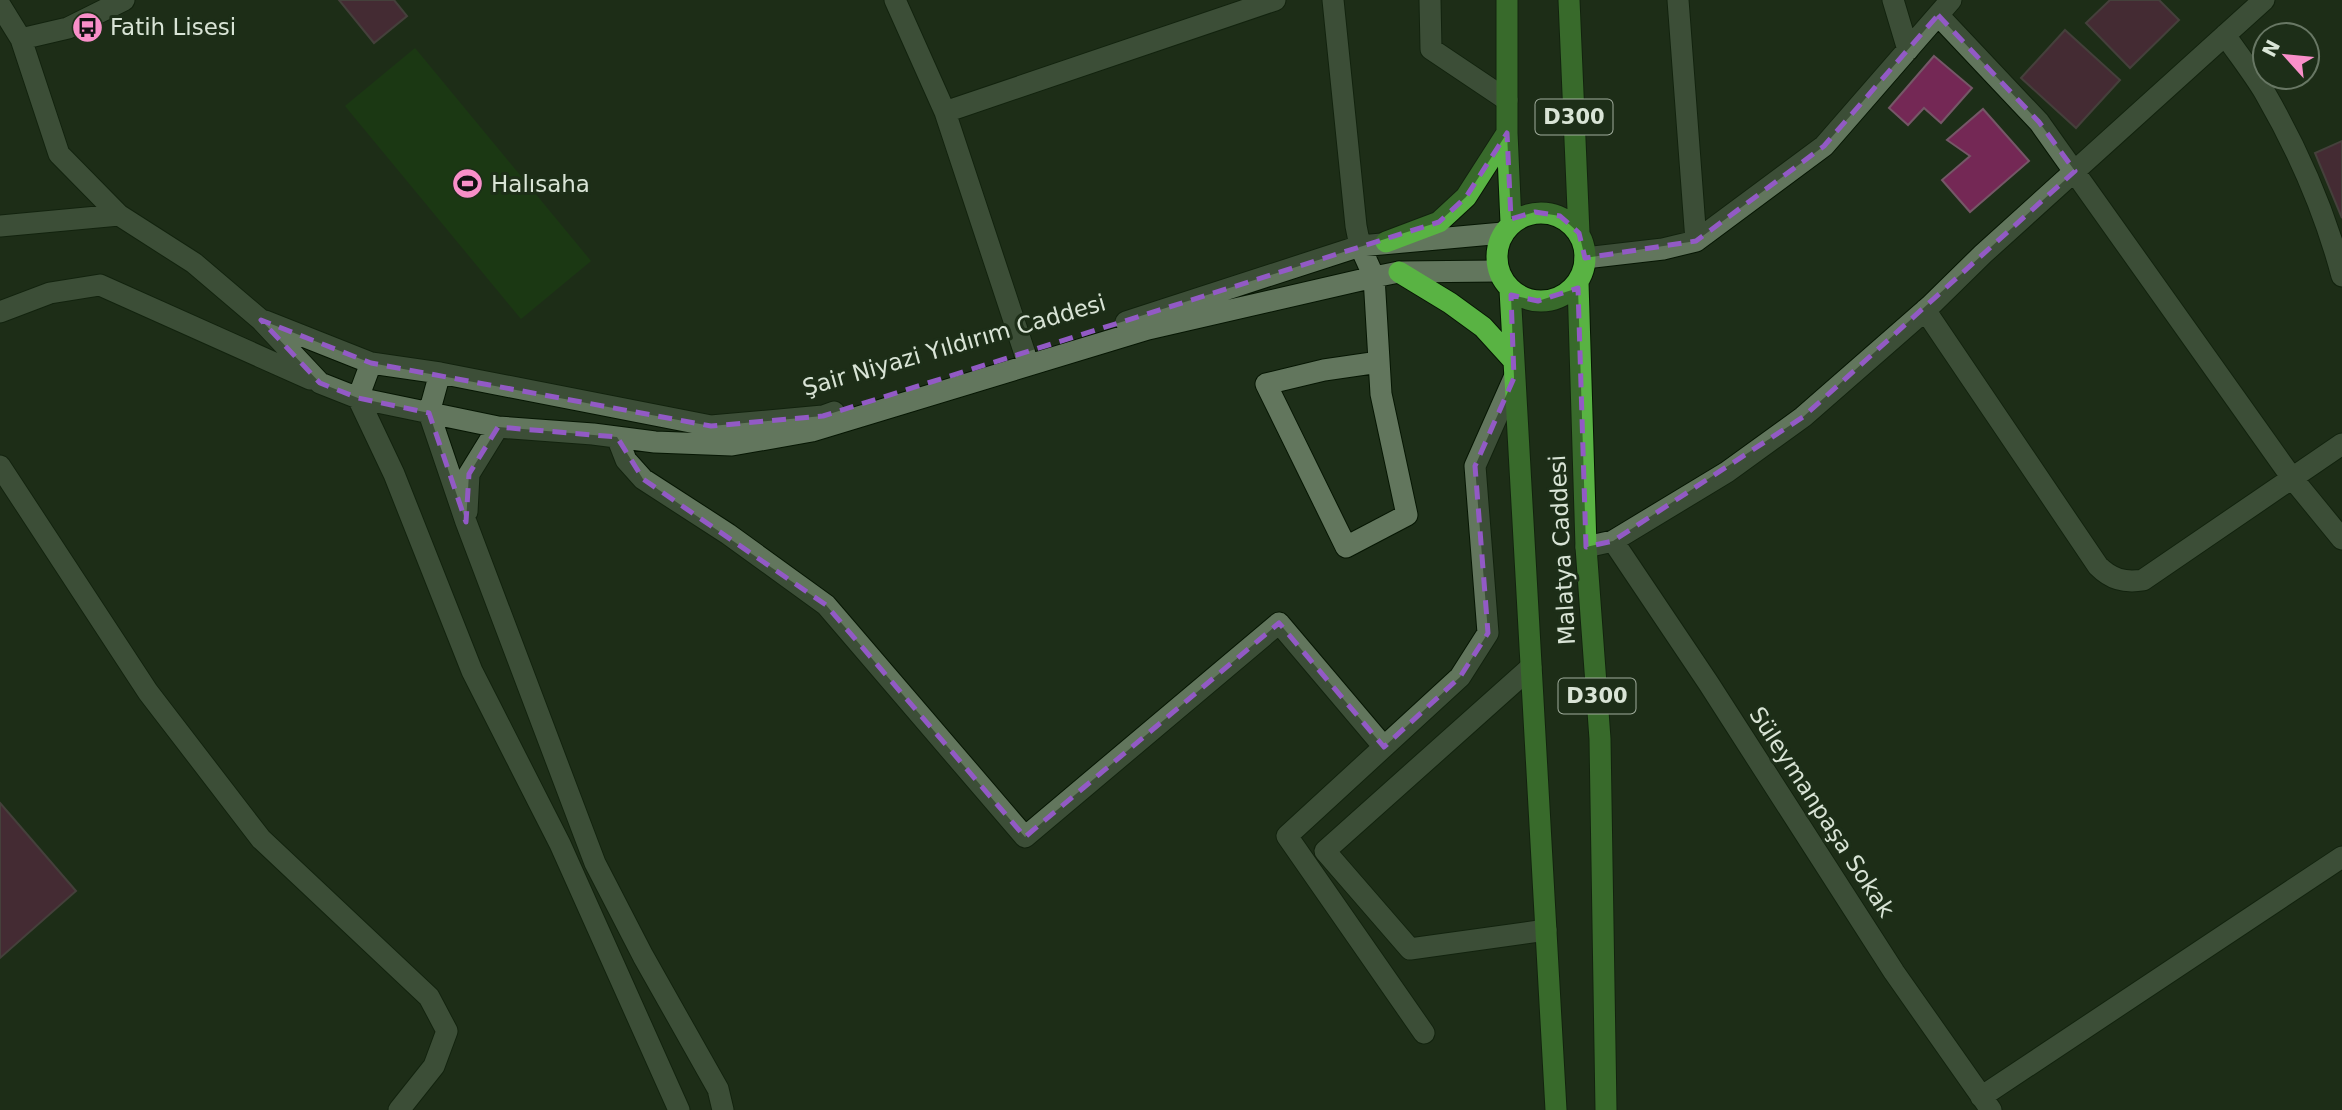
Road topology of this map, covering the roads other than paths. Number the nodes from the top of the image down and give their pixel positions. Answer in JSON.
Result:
{"nodes":[{"id":1,"x":124,"y":0,"type":"edge"},
{"id":2,"x":895,"y":0,"type":"edge"},
{"id":3,"x":1275,"y":0,"type":"edge"},
{"id":4,"x":1333,"y":0,"type":"edge"},
{"id":5,"x":1430,"y":0,"type":"edge"},
{"id":6,"x":1507,"y":0,"type":"edge"},
{"id":7,"x":1569,"y":0,"type":"edge"},
{"id":8,"x":1678,"y":0,"type":"edge"},
{"id":9,"x":1893,"y":0,"type":"edge"},
{"id":10,"x":2264,"y":0,"type":"edge"},
{"id":11,"x":0,"y":5,"type":"edge"},
{"id":12,"x":1945,"y":8,"type":"edge"},
{"id":13,"x":2225,"y":35,"type":"junction"},
{"id":14,"x":21,"y":39,"type":"junction"},
{"id":15,"x":1908,"y":50,"type":"junction"},
{"id":16,"x":1507,"y":100,"type":"junction"},
{"id":17,"x":945,"y":113,"type":"junction"},
{"id":18,"x":1507,"y":133,"type":"junction"},
{"id":19,"x":2075,"y":171,"type":"junction"},
{"id":20,"x":119,"y":215,"type":"junction"},
{"id":21,"x":0,"y":226,"type":"edge"},
{"id":22,"x":1507,"y":228,"type":"junction"},
{"id":23,"x":1579,"y":233,"type":"junction"},
{"id":24,"x":1387,"y":242,"type":"junction"},
{"id":25,"x":1696,"y":242,"type":"junction"},
{"id":26,"x":1360,"y":246,"type":"junction"},
{"id":27,"x":1585,"y":258,"type":"junction"},
{"id":28,"x":1498,"y":271,"type":"junction"},
{"id":29,"x":1399,"y":272,"type":"junction"},
{"id":30,"x":2342,"y":276,"type":"edge"},
{"id":31,"x":1374,"y":277,"type":"junction"},
{"id":32,"x":1577,"y":282,"type":"junction"},
{"id":33,"x":1510,"y":290,"type":"junction"},
{"id":34,"x":1925,"y":310,"type":"junction"},
{"id":35,"x":0,"y":312,"type":"edge"},
{"id":36,"x":261,"y":320,"type":"junction"},
{"id":37,"x":1025,"y":354,"type":"junction"},
{"id":38,"x":1379,"y":362,"type":"junction"},
{"id":39,"x":370,"y":363,"type":"junction"},
{"id":40,"x":1513,"y":369,"type":"junction"},
{"id":41,"x":440,"y":373,"type":"junction"},
{"id":42,"x":320,"y":383,"type":"junction"},
{"id":43,"x":358,"y":398,"type":"junction"},
{"id":44,"x":429,"y":413,"type":"junction"},
{"id":45,"x":498,"y":427,"type":"junction"},
{"id":46,"x":617,"y":437,"type":"junction"},
{"id":47,"x":2342,"y":444,"type":"edge"},
{"id":48,"x":0,"y":466,"type":"edge"},
{"id":49,"x":2292,"y":478,"type":"junction"},
{"id":50,"x":466,"y":522,"type":"junction"},
{"id":51,"x":2342,"y":539,"type":"edge"},
{"id":52,"x":1613,"y":541,"type":"junction"},
{"id":53,"x":1586,"y":547,"type":"junction"},
{"id":54,"x":1531,"y":667,"type":"junction"},
{"id":55,"x":1384,"y":747,"type":"junction"},
{"id":56,"x":2342,"y":857,"type":"edge"},
{"id":57,"x":1546,"y":930,"type":"junction"},
{"id":58,"x":1424,"y":1033,"type":"dead end"},
{"id":59,"x":1986,"y":1103,"type":"edge"},
{"id":60,"x":399,"y":1110,"type":"edge"},
{"id":61,"x":680,"y":1110,"type":"edge"},
{"id":62,"x":723,"y":1110,"type":"edge"},
{"id":63,"x":1556,"y":1110,"type":"edge"},
{"id":64,"x":1606,"y":1110,"type":"edge"}],
"edges":[{"from":1,"to":14,"type":"street"},
{"from":2,"to":17,"type":"street"},
{"from":3,"to":17,"type":"street"},
{"from":4,"to":26,"type":"street"},
{"from":5,"to":16,"type":"street"},
{"from":6,"to":16,"type":"highway","number":"D300"},
{"from":7,"to":23,"type":"highway","number":"D300"},
{"from":8,"to":25,"type":"street"},
{"from":9,"to":15,"type":"street"},
{"from":10,"to":13,"type":"street"},
{"from":11,"to":14,"type":"street"},
{"from":12,"to":15,"type":"street"},
{"from":12,"to":19,"type":"street"},
{"from":13,"to":19,"type":"street"},
{"from":13,"to":30,"type":"street"},
{"from":14,"to":20,"type":"street"},
{"from":15,"to":25,"type":"street"},
{"from":16,"to":18,"type":"highway","number":"D300"},
{"from":17,"to":37,"type":"street"},
{"from":18,"to":22,"type":"highway","number":"D300"},
{"from":18,"to":24,"type":"highway"},
{"from":19,"to":34,"type":"street"},
{"from":19,"to":49,"type":"street"},
{"from":20,"to":21,"type":"street"},
{"from":20,"to":36,"type":"street"},
{"from":22,"to":23,"type":"highway"},
{"from":22,"to":24,"type":"street","name":"Şair Niyazi Yıldırım Caddesi"},
{"from":22,"to":28,"type":"highway"},
{"from":23,"to":27,"type":"highway"},
{"from":24,"to":26,"type":"street","name":"Şair Niyazi Yıldırım Caddesi"},
{"from":25,"to":27,"type":"street"},
{"from":26,"to":31,"type":"street"},
{"from":26,"to":37,"type":"street","name":"Şair Niyazi Yıldırım Caddesi"},
{"from":27,"to":32,"type":"highway"},
{"from":28,"to":29,"type":"street"},
{"from":28,"to":33,"type":"highway"},
{"from":29,"to":31,"type":"street"},
{"from":29,"to":40,"type":"highway"},
{"from":31,"to":38,"type":"street"},
{"from":31,"to":46,"type":"street"},
{"from":32,"to":33,"type":"highway"},
{"from":32,"to":53,"type":"highway","name":"Malatya Caddesi","number":"D300"},
{"from":33,"to":40,"type":"highway","name":"Malatya Caddesi","number":"D300"},
{"from":34,"to":49,"type":"street"},
{"from":34,"to":52,"type":"street"},
{"from":35,"to":42,"type":"street"},
{"from":36,"to":39,"type":"street","name":"Şair Niyazi Yıldırım Caddesi"},
{"from":36,"to":42,"type":"street"},
{"from":37,"to":41,"type":"street","name":"Şair Niyazi Yıldırım Caddesi"},
{"from":38,"to":38,"type":"street"},
{"from":39,"to":41,"type":"street","name":"Şair Niyazi Yıldırım Caddesi"},
{"from":39,"to":43,"type":"street"},
{"from":40,"to":54,"type":"highway","name":"Malatya Caddesi","number":"D300"},
{"from":40,"to":55,"type":"street"},
{"from":41,"to":44,"type":"street"},
{"from":42,"to":43,"type":"street"},
{"from":43,"to":44,"type":"street"},
{"from":43,"to":61,"type":"street"},
{"from":44,"to":45,"type":"street"},
{"from":44,"to":50,"type":"street"},
{"from":45,"to":46,"type":"street"},
{"from":45,"to":50,"type":"street"},
{"from":46,"to":55,"type":"street"},
{"from":47,"to":49,"type":"street"},
{"from":48,"to":60,"type":"street"},
{"from":49,"to":51,"type":"street"},
{"from":50,"to":62,"type":"street"},
{"from":52,"to":53,"type":"street"},
{"from":52,"to":59,"type":"street","name":"Süleymanpaşa Sokak"},
{"from":53,"to":64,"type":"highway","name":"Malatya Caddesi","number":"D300"},
{"from":54,"to":57,"type":"highway","name":"Malatya Caddesi","number":"D300"},
{"from":54,"to":57,"type":"street"},
{"from":55,"to":58,"type":"street"},
{"from":56,"to":59,"type":"street"},
{"from":57,"to":63,"type":"highway","name":"Malatya Caddesi","number":"D300"}]}
